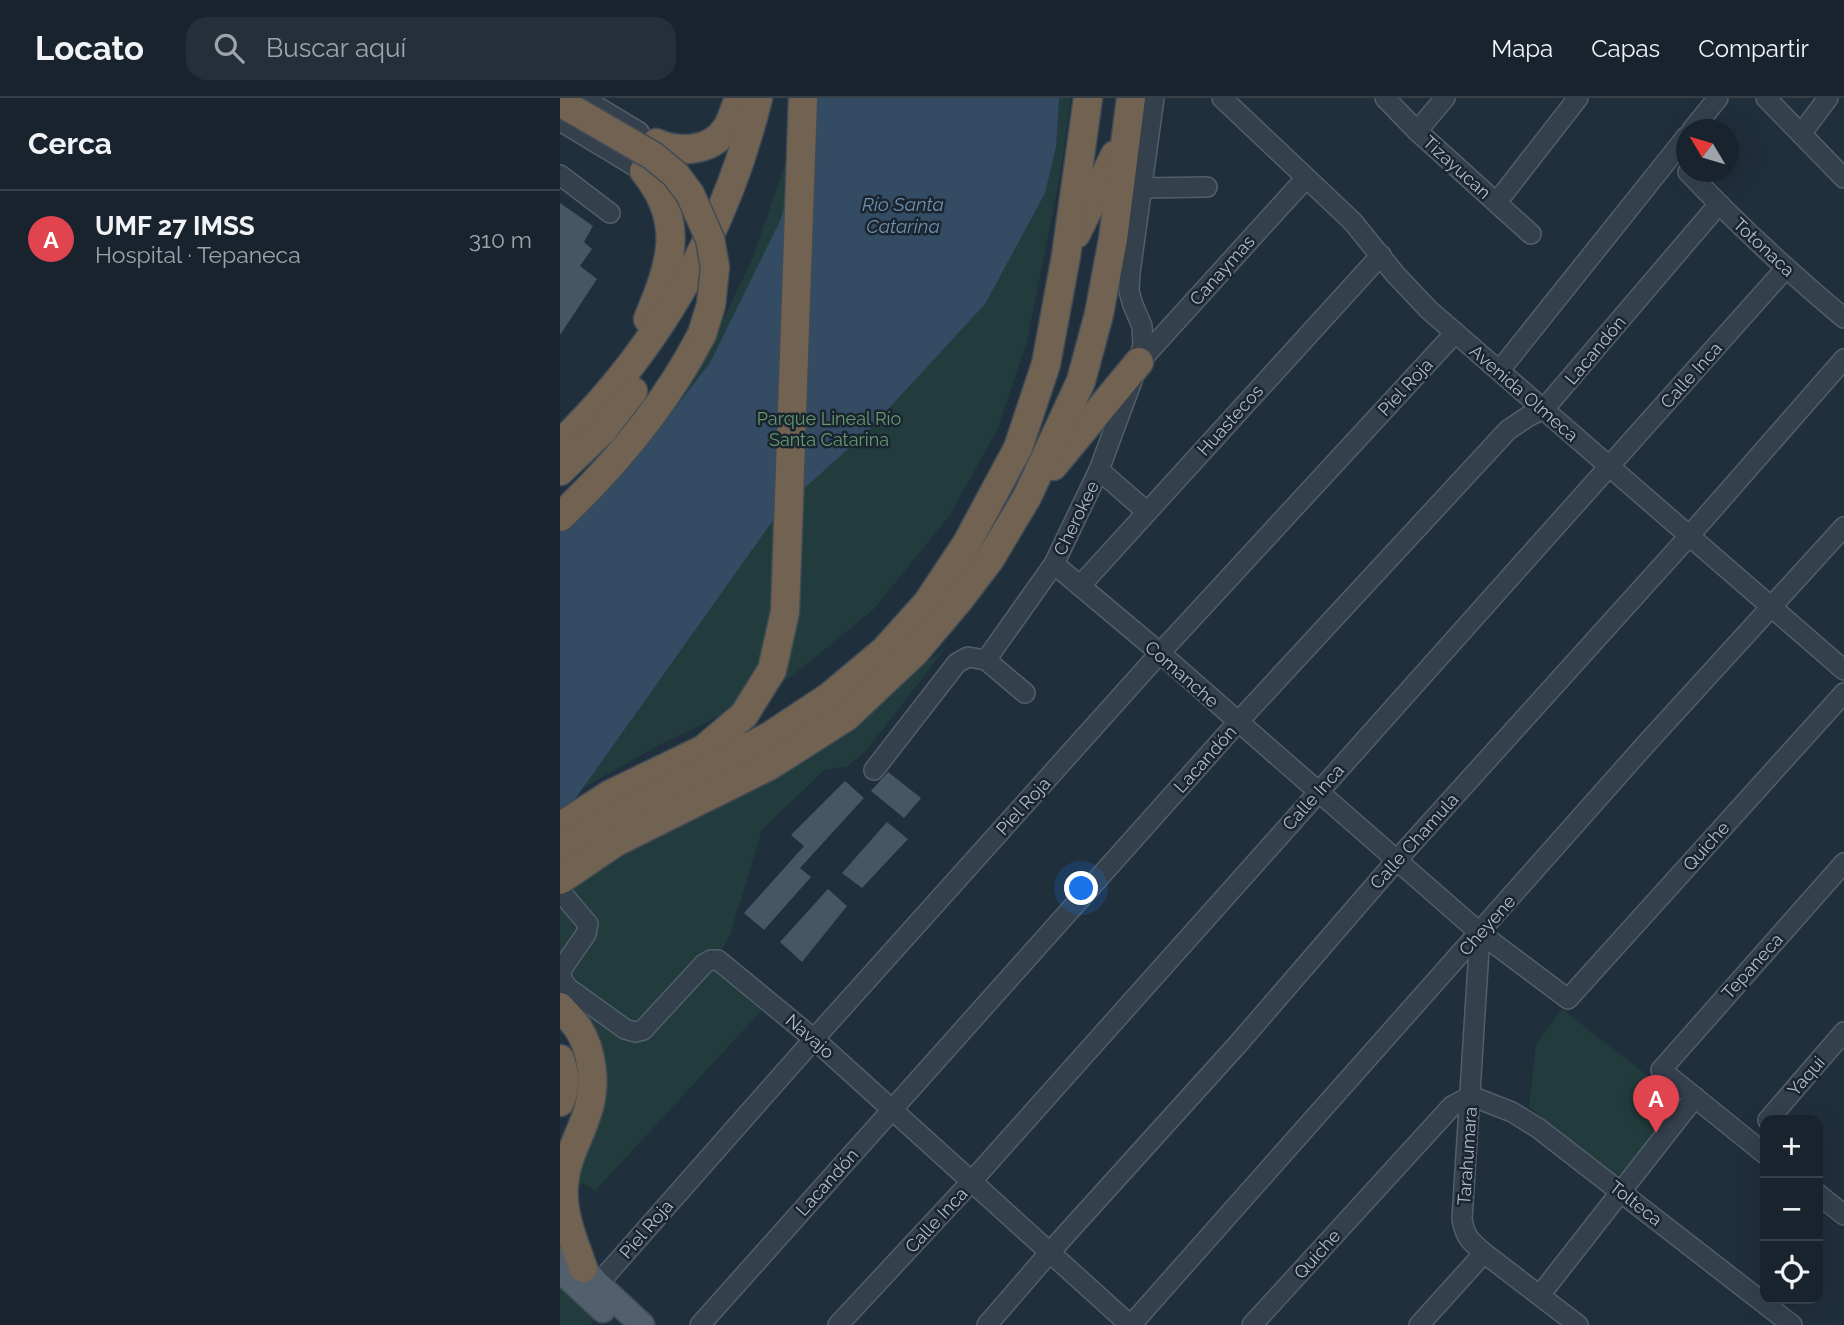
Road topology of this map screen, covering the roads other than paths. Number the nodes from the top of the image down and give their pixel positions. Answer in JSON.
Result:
{"nodes":[{"id":1,"x":739,"y":98,"type":"edge"},
{"id":2,"x":758,"y":98,"type":"edge"},
{"id":3,"x":803,"y":98,"type":"edge"},
{"id":4,"x":1088,"y":98,"type":"edge"},
{"id":5,"x":1130,"y":98,"type":"edge"},
{"id":6,"x":1154,"y":98,"type":"edge"},
{"id":7,"x":1222,"y":98,"type":"edge"},
{"id":8,"x":1385,"y":98,"type":"edge"},
{"id":9,"x":1445,"y":98,"type":"edge"},
{"id":10,"x":1578,"y":98,"type":"edge"},
{"id":11,"x":1718,"y":98,"type":"edge"},
{"id":12,"x":1766,"y":98,"type":"edge"},
{"id":13,"x":1828,"y":98,"type":"edge"},
{"id":14,"x":590,"y":100,"type":"edge"},
{"id":15,"x":560,"y":102,"type":"edge"},
{"id":16,"x":1701,"y":119,"type":"edge"},
{"id":17,"x":560,"y":121,"type":"edge"},
{"id":18,"x":1417,"y":131,"type":"junction"},
{"id":19,"x":1126,"y":133,"type":"junction"},
{"id":20,"x":1801,"y":134,"type":"junction"},
{"id":21,"x":656,"y":143,"type":"junction"},
{"id":22,"x":1676,"y":149,"type":"edge"},
{"id":23,"x":1672,"y":154,"type":"junction"},
{"id":24,"x":1676,"y":159,"type":"edge"},
{"id":25,"x":645,"y":171,"type":"junction"},
{"id":26,"x":560,"y":175,"type":"edge"},
{"id":27,"x":1306,"y":178,"type":"junction"},
{"id":28,"x":1844,"y":178,"type":"edge"},
{"id":29,"x":1697,"y":182,"type":"edge"},
{"id":30,"x":1207,"y":187,"type":"dead end"},
{"id":31,"x":1142,"y":188,"type":"junction"},
{"id":32,"x":1497,"y":202,"type":"junction"},
{"id":33,"x":1718,"y":204,"type":"junction"},
{"id":34,"x":610,"y":213,"type":"dead end"},
{"id":35,"x":1531,"y":234,"type":"dead end"},
{"id":36,"x":1381,"y":255,"type":"junction"},
{"id":37,"x":1066,"y":256,"type":"junction"},
{"id":38,"x":1786,"y":268,"type":"junction"},
{"id":39,"x":685,"y":284,"type":"junction"},
{"id":40,"x":1844,"y":318,"type":"edge"},
{"id":41,"x":1455,"y":333,"type":"junction"},
{"id":42,"x":1844,"y":359,"type":"edge"},
{"id":43,"x":1139,"y":362,"type":"junction"},
{"id":44,"x":1500,"y":370,"type":"junction"},
{"id":45,"x":625,"y":371,"type":"junction"},
{"id":46,"x":1545,"y":409,"type":"junction"},
{"id":47,"x":560,"y":444,"type":"edge"},
{"id":48,"x":1609,"y":467,"type":"junction"},
{"id":49,"x":1099,"y":470,"type":"junction"},
{"id":50,"x":560,"y":471,"type":"edge"},
{"id":51,"x":1027,"y":497,"type":"junction"},
{"id":52,"x":1147,"y":512,"type":"junction"},
{"id":53,"x":560,"y":517,"type":"edge"},
{"id":54,"x":1844,"y":527,"type":"edge"},
{"id":55,"x":1690,"y":535,"type":"junction"},
{"id":56,"x":1054,"y":564,"type":"junction"},
{"id":57,"x":1080,"y":586,"type":"junction"},
{"id":58,"x":1770,"y":607,"type":"junction"},
{"id":59,"x":1160,"y":653,"type":"junction"},
{"id":60,"x":986,"y":660,"type":"junction"},
{"id":61,"x":1844,"y":670,"type":"edge"},
{"id":62,"x":1025,"y":693,"type":"dead end"},
{"id":63,"x":1844,"y":693,"type":"edge"},
{"id":64,"x":1237,"y":723,"type":"junction"},
{"id":65,"x":874,"y":770,"type":"dead end"},
{"id":66,"x":1318,"y":792,"type":"junction"},
{"id":67,"x":560,"y":827,"type":"edge"},
{"id":68,"x":560,"y":851,"type":"edge"},
{"id":69,"x":1396,"y":861,"type":"junction"},
{"id":70,"x":1844,"y":863,"type":"edge"},
{"id":71,"x":560,"y":880,"type":"edge"},
{"id":72,"x":560,"y":891,"type":"edge"},
{"id":73,"x":1480,"y":933,"type":"junction"},
{"id":74,"x":1568,"y":999,"type":"joint"},
{"id":75,"x":560,"y":1007,"type":"edge"},
{"id":76,"x":1844,"y":1032,"type":"edge"},
{"id":77,"x":814,"y":1039,"type":"junction"},
{"id":78,"x":560,"y":1059,"type":"edge"},
{"id":79,"x":1471,"y":1096,"type":"junction"},
{"id":80,"x":1695,"y":1097,"type":"junction"},
{"id":81,"x":560,"y":1102,"type":"edge"},
{"id":82,"x":892,"y":1109,"type":"junction"},
{"id":83,"x":1773,"y":1115,"type":"edge"},
{"id":84,"x":1760,"y":1130,"type":"edge"},
{"id":85,"x":1749,"y":1142,"type":"junction"},
{"id":86,"x":1760,"y":1150,"type":"edge"},
{"id":87,"x":971,"y":1182,"type":"junction"},
{"id":88,"x":1621,"y":1192,"type":"junction"},
{"id":89,"x":1823,"y":1197,"type":"edge"},
{"id":90,"x":1842,"y":1209,"type":"edge"},
{"id":91,"x":560,"y":1244,"type":"edge"},
{"id":92,"x":1050,"y":1252,"type":"junction"},
{"id":93,"x":1484,"y":1253,"type":"junction"},
{"id":94,"x":580,"y":1274,"type":"edge"},
{"id":95,"x":1540,"y":1295,"type":"junction"},
{"id":96,"x":1568,"y":1322,"type":"edge"},
{"id":97,"x":619,"y":1325,"type":"edge"},
{"id":98,"x":642,"y":1325,"type":"edge"},
{"id":99,"x":700,"y":1325,"type":"edge"},
{"id":100,"x":838,"y":1325,"type":"edge"},
{"id":101,"x":987,"y":1325,"type":"edge"},
{"id":102,"x":1130,"y":1325,"type":"edge"},
{"id":103,"x":1252,"y":1325,"type":"edge"},
{"id":104,"x":1419,"y":1325,"type":"edge"},
{"id":105,"x":1791,"y":1325,"type":"edge"}],
"edges":[{"from":1,"to":21,"type":"highway"},
{"from":2,"to":39,"type":"highway"},
{"from":3,"to":67,"type":"highway"},
{"from":4,"to":37,"type":"highway"},
{"from":5,"to":19,"type":"highway"},
{"from":6,"to":31,"type":"street"},
{"from":7,"to":27,"type":"street","name":"Avenida Olmeca"},
{"from":8,"to":18,"type":"street","name":"Tizayucan"},
{"from":9,"to":18,"type":"street"},
{"from":10,"to":32,"type":"street"},
{"from":11,"to":16,"type":"street"},
{"from":12,"to":20,"type":"street"},
{"from":13,"to":20,"type":"street"},
{"from":14,"to":21,"type":"street"},
{"from":15,"to":53,"type":"highway","bridge":true},
{"from":17,"to":25,"type":"street"},
{"from":18,"to":32,"type":"street","name":"Tizayucan"},
{"from":19,"to":37,"type":"highway"},
{"from":19,"to":51,"type":"highway"},
{"from":20,"to":28,"type":"street"},
{"from":21,"to":25,"type":"street"},
{"from":22,"to":23,"type":"street"},
{"from":23,"to":24,"type":"street","name":"Totonaca"},
{"from":23,"to":44,"type":"street"},
{"from":25,"to":45,"type":"highway"},
{"from":26,"to":34,"type":"street"},
{"from":27,"to":36,"type":"street","name":"Avenida Olmeca"},
{"from":27,"to":43,"type":"street","name":"Canaymas"},
{"from":29,"to":33,"type":"street","name":"Totonaca"},
{"from":30,"to":31,"type":"street"},
{"from":31,"to":43,"type":"street"},
{"from":32,"to":35,"type":"street","name":"Tizayucan"},
{"from":33,"to":38,"type":"street","name":"Totonaca"},
{"from":33,"to":46,"type":"street","name":"Lacandón"},
{"from":36,"to":41,"type":"street","name":"Avenida Olmeca"},
{"from":36,"to":52,"type":"street","name":"Huastecos"},
{"from":37,"to":68,"type":"highway"},
{"from":38,"to":40,"type":"street","name":"Totonaca"},
{"from":38,"to":48,"type":"street","name":"Calle Inca"},
{"from":39,"to":45,"type":"highway"},
{"from":39,"to":50,"type":"highway"},
{"from":41,"to":44,"type":"street","name":"Avenida Olmeca"},
{"from":41,"to":59,"type":"street","name":"Piel Roja"},
{"from":42,"to":55,"type":"street","name":"Calle Chamula"},
{"from":43,"to":49,"type":"street","name":"Cherokee"},
{"from":43,"to":51,"type":"highway"},
{"from":44,"to":46,"type":"street","name":"Avenida Olmeca"},
{"from":45,"to":47,"type":"highway"},
{"from":46,"to":48,"type":"street","name":"Avenida Olmeca"},
{"from":46,"to":64,"type":"street","name":"Lacandón"},
{"from":48,"to":55,"type":"street","name":"Avenida Olmeca"},
{"from":48,"to":66,"type":"street","name":"Calle Inca"},
{"from":49,"to":52,"type":"street"},
{"from":49,"to":56,"type":"street","name":"Cherokee"},
{"from":51,"to":71,"type":"highway"},
{"from":52,"to":57,"type":"street","name":"Huastecos"},
{"from":54,"to":58,"type":"street","name":"Cheyene"},
{"from":55,"to":58,"type":"street","name":"Avenida Olmeca"},
{"from":55,"to":69,"type":"street","name":"Calle Chamula"},
{"from":56,"to":57,"type":"street","name":"Comanche"},
{"from":56,"to":60,"type":"street","name":"Cherokee"},
{"from":57,"to":59,"type":"street","name":"Comanche"},
{"from":58,"to":61,"type":"street","name":"Avenida Olmeca"},
{"from":58,"to":73,"type":"street","name":"Cheyene"},
{"from":59,"to":64,"type":"street","name":"Comanche"},
{"from":59,"to":77,"type":"street","name":"Piel Roja"},
{"from":60,"to":62,"type":"street"},
{"from":60,"to":65,"type":"street"},
{"from":63,"to":74,"type":"street","name":"Quiche"},
{"from":64,"to":66,"type":"street","name":"Comanche"},
{"from":64,"to":82,"type":"street","name":"Lacandón"},
{"from":66,"to":69,"type":"street","name":"Comanche"},
{"from":66,"to":87,"type":"street","name":"Calle Inca"},
{"from":69,"to":73,"type":"street","name":"Comanche"},
{"from":69,"to":92,"type":"street","name":"Calle Chamula"},
{"from":70,"to":80,"type":"street","name":"Tepaneca"},
{"from":72,"to":77,"type":"street","name":"Navajo"},
{"from":73,"to":74,"type":"street","name":"Comanche"},
{"from":73,"to":79,"type":"street","name":"Tarahumara"},
{"from":73,"to":102,"type":"street","name":"Cheyene"},
{"from":75,"to":94,"type":"highway"},
{"from":76,"to":83,"type":"street","name":"Yaqui"},
{"from":77,"to":82,"type":"street","name":"Navajo"},
{"from":77,"to":94,"type":"street","name":"Piel Roja"},
{"from":78,"to":81,"type":"highway"},
{"from":79,"to":88,"type":"street","name":"Tolteca"},
{"from":79,"to":93,"type":"street","name":"Tarahumara"},
{"from":79,"to":103,"type":"street","name":"Quiche"},
{"from":80,"to":85,"type":"street"},
{"from":80,"to":88,"type":"street"},
{"from":82,"to":87,"type":"street","name":"Navajo"},
{"from":82,"to":99,"type":"street","name":"Lacandón"},
{"from":84,"to":85,"type":"street","name":"Yaqui"},
{"from":85,"to":86,"type":"street"},
{"from":87,"to":92,"type":"street","name":"Navajo"},
{"from":87,"to":100,"type":"street","name":"Calle Inca"},
{"from":88,"to":95,"type":"street"},
{"from":88,"to":105,"type":"street","name":"Tolteca"},
{"from":89,"to":90,"type":"street"},
{"from":91,"to":94,"type":"main road"},
{"from":92,"to":101,"type":"street","name":"Calle Chamula"},
{"from":92,"to":102,"type":"street","name":"Navajo"},
{"from":93,"to":95,"type":"street","name":"Tarahumara"},
{"from":93,"to":104,"type":"street"},
{"from":94,"to":97,"type":"main road"},
{"from":94,"to":98,"type":"main road"},
{"from":95,"to":96,"type":"street","name":"Tarahumara"}]}
